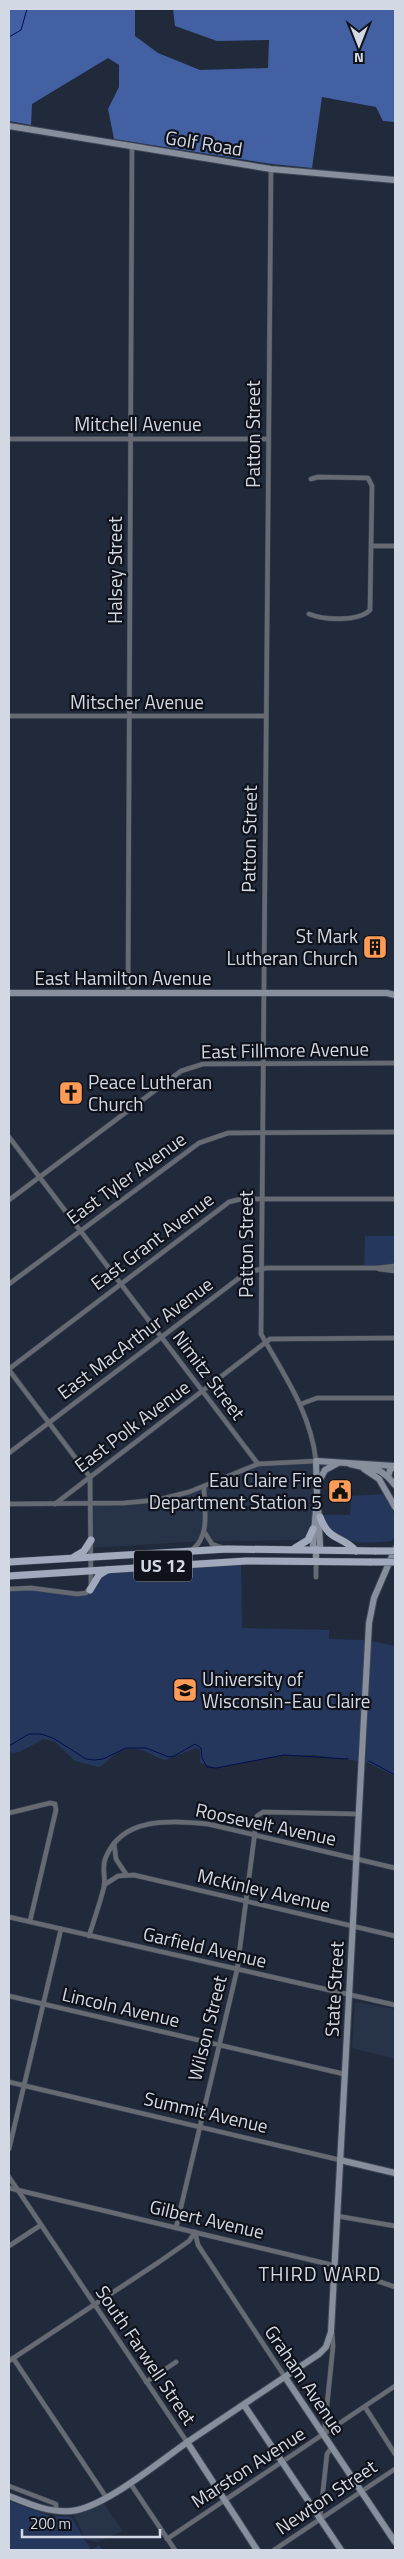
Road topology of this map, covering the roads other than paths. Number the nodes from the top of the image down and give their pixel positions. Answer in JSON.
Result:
{"nodes":[{"id":1,"x":9,"y":126,"type":"edge"},
{"id":2,"x":132,"y":147,"type":"junction"},
{"id":3,"x":271,"y":169,"type":"junction"},
{"id":4,"x":395,"y":180,"type":"edge"},
{"id":5,"x":9,"y":439,"type":"edge"},
{"id":6,"x":268,"y":439,"type":"junction"},
{"id":7,"x":130,"y":440,"type":"junction"},
{"id":8,"x":311,"y":479,"type":"dead end"},
{"id":9,"x":372,"y":546,"type":"junction"},
{"id":10,"x":395,"y":546,"type":"edge"},
{"id":11,"x":309,"y":614,"type":"dead end"},
{"id":12,"x":9,"y":716,"type":"edge"},
{"id":13,"x":265,"y":716,"type":"junction"},
{"id":14,"x":128,"y":717,"type":"junction"},
{"id":15,"x":395,"y":990,"type":"edge"},
{"id":16,"x":9,"y":993,"type":"edge"},
{"id":17,"x":128,"y":993,"type":"junction"},
{"id":18,"x":264,"y":993,"type":"junction"},
{"id":19,"x":387,"y":993,"type":"junction"},
{"id":20,"x":395,"y":995,"type":"edge"},
{"id":21,"x":395,"y":1063,"type":"edge"},
{"id":22,"x":263,"y":1064,"type":"junction"},
{"id":23,"x":262,"y":1132,"type":"junction"},
{"id":24,"x":395,"y":1132,"type":"edge"},
{"id":25,"x":9,"y":1137,"type":"edge"},
{"id":26,"x":38,"y":1176,"type":"junction"},
{"id":27,"x":262,"y":1199,"type":"junction"},
{"id":28,"x":395,"y":1199,"type":"edge"},
{"id":29,"x":9,"y":1200,"type":"edge"},
{"id":30,"x":79,"y":1231,"type":"junction"},
{"id":31,"x":395,"y":1266,"type":"edge"},
{"id":32,"x":261,"y":1268,"type":"junction"},
{"id":33,"x":378,"y":1268,"type":"junction"},
{"id":34,"x":395,"y":1271,"type":"edge"},
{"id":35,"x":9,"y":1284,"type":"edge"},
{"id":36,"x":121,"y":1284,"type":"junction"},
{"id":37,"x":161,"y":1337,"type":"junction"},
{"id":38,"x":395,"y":1338,"type":"edge"},
{"id":39,"x":266,"y":1342,"type":"junction"},
{"id":40,"x":9,"y":1369,"type":"edge"},
{"id":41,"x":202,"y":1391,"type":"junction"},
{"id":42,"x":395,"y":1398,"type":"edge"},
{"id":43,"x":301,"y":1404,"type":"junction"},
{"id":44,"x":50,"y":1422,"type":"junction"},
{"id":45,"x":9,"y":1453,"type":"edge"},
{"id":46,"x":316,"y":1461,"type":"junction"},
{"id":47,"x":344,"y":1462,"type":"junction"},
{"id":48,"x":258,"y":1464,"type":"junction"},
{"id":49,"x":395,"y":1466,"type":"edge"},
{"id":50,"x":361,"y":1467,"type":"junction"},
{"id":51,"x":90,"y":1477,"type":"junction"},
{"id":52,"x":391,"y":1481,"type":"edge"},
{"id":53,"x":204,"y":1486,"type":"junction"},
{"id":54,"x":317,"y":1486,"type":"junction"},
{"id":55,"x":316,"y":1496,"type":"junction"},
{"id":56,"x":91,"y":1503,"type":"junction"},
{"id":57,"x":395,"y":1503,"type":"edge"},
{"id":58,"x":9,"y":1504,"type":"edge"},
{"id":59,"x":55,"y":1504,"type":"junction"},
{"id":60,"x":395,"y":1507,"type":"edge"},
{"id":61,"x":320,"y":1517,"type":"junction"},
{"id":62,"x":314,"y":1529,"type":"junction"},
{"id":63,"x":205,"y":1533,"type":"junction"},
{"id":64,"x":91,"y":1540,"type":"junction"},
{"id":65,"x":227,"y":1549,"type":"junction"},
{"id":66,"x":292,"y":1549,"type":"junction"},
{"id":67,"x":316,"y":1549,"type":"junction"},
{"id":68,"x":191,"y":1550,"type":"junction"},
{"id":69,"x":395,"y":1550,"type":"edge"},
{"id":70,"x":356,"y":1551,"type":"junction"},
{"id":71,"x":91,"y":1557,"type":"junction"},
{"id":72,"x":72,"y":1558,"type":"junction"},
{"id":73,"x":316,"y":1561,"type":"junction"},
{"id":74,"x":9,"y":1562,"type":"edge"},
{"id":75,"x":395,"y":1562,"type":"edge"},
{"id":76,"x":109,"y":1569,"type":"junction"},
{"id":77,"x":91,"y":1570,"type":"junction"},
{"id":78,"x":9,"y":1576,"type":"edge"},
{"id":79,"x":316,"y":1577,"type":"dead end"},
{"id":80,"x":9,"y":1589,"type":"edge"},
{"id":81,"x":90,"y":1590,"type":"junction"},
{"id":82,"x":9,"y":1813,"type":"edge"},
{"id":83,"x":358,"y":1814,"type":"junction"},
{"id":84,"x":255,"y":1834,"type":"junction"},
{"id":85,"x":114,"y":1843,"type":"junction"},
{"id":86,"x":356,"y":1859,"type":"junction"},
{"id":87,"x":395,"y":1868,"type":"edge"},
{"id":88,"x":126,"y":1874,"type":"junction"},
{"id":89,"x":104,"y":1885,"type":"junction"},
{"id":90,"x":246,"y":1901,"type":"junction"},
{"id":91,"x":9,"y":1917,"type":"edge"},
{"id":92,"x":30,"y":1921,"type":"junction"},
{"id":93,"x":353,"y":1926,"type":"junction"},
{"id":94,"x":61,"y":1929,"type":"junction"},
{"id":95,"x":89,"y":1936,"type":"junction"},
{"id":96,"x":395,"y":1936,"type":"edge"},
{"id":97,"x":237,"y":1970,"type":"junction"},
{"id":98,"x":349,"y":1994,"type":"junction"},
{"id":99,"x":9,"y":1996,"type":"edge"},
{"id":100,"x":43,"y":2004,"type":"junction"},
{"id":101,"x":395,"y":2005,"type":"edge"},
{"id":102,"x":218,"y":2044,"type":"junction"},
{"id":103,"x":344,"y":2074,"type":"junction"},
{"id":104,"x":9,"y":2082,"type":"edge"},
{"id":105,"x":23,"y":2086,"type":"junction"},
{"id":106,"x":200,"y":2126,"type":"junction"},
{"id":107,"x":9,"y":2149,"type":"edge"},
{"id":108,"x":340,"y":2160,"type":"junction"},
{"id":109,"x":395,"y":2173,"type":"edge"},
{"id":110,"x":9,"y":2177,"type":"edge"},
{"id":111,"x":9,"y":2188,"type":"edge"},
{"id":112,"x":17,"y":2190,"type":"junction"},
{"id":113,"x":337,"y":2216,"type":"junction"},
{"id":114,"x":41,"y":2225,"type":"junction"},
{"id":115,"x":395,"y":2226,"type":"edge"},
{"id":116,"x":176,"y":2228,"type":"junction"},
{"id":117,"x":195,"y":2232,"type":"junction"},
{"id":118,"x":9,"y":2246,"type":"edge"},
{"id":119,"x":334,"y":2265,"type":"junction"},
{"id":120,"x":395,"y":2287,"type":"edge"},
{"id":121,"x":94,"y":2303,"type":"junction"},
{"id":122,"x":332,"y":2332,"type":"junction"},
{"id":123,"x":11,"y":2360,"type":"edge"},
{"id":124,"x":176,"y":2362,"type":"dead end"},
{"id":125,"x":284,"y":2377,"type":"junction"},
{"id":126,"x":146,"y":2382,"type":"junction"},
{"id":127,"x":395,"y":2386,"type":"edge"},
{"id":128,"x":244,"y":2405,"type":"junction"},
{"id":129,"x":365,"y":2407,"type":"junction"},
{"id":130,"x":324,"y":2435,"type":"junction"},
{"id":131,"x":187,"y":2442,"type":"junction"},
{"id":132,"x":332,"y":2447,"type":"junction"},
{"id":133,"x":395,"y":2454,"type":"edge"},
{"id":134,"x":282,"y":2462,"type":"junction"},
{"id":135,"x":395,"y":2469,"type":"edge"},
{"id":136,"x":130,"y":2482,"type":"junction"},
{"id":137,"x":9,"y":2486,"type":"edge"},
{"id":138,"x":362,"y":2491,"type":"junction"},
{"id":139,"x":9,"y":2496,"type":"edge"},
{"id":140,"x":106,"y":2497,"type":"junction"},
{"id":141,"x":224,"y":2501,"type":"junction"},
{"id":142,"x":56,"y":2511,"type":"junction"},
{"id":143,"x":320,"y":2519,"type":"junction"},
{"id":144,"x":167,"y":2539,"type":"junction"},
{"id":145,"x":395,"y":2542,"type":"edge"},
{"id":146,"x":175,"y":2550,"type":"edge"},
{"id":147,"x":257,"y":2550,"type":"edge"},
{"id":148,"x":274,"y":2550,"type":"edge"},
{"id":149,"x":341,"y":2550,"type":"edge"}],
"edges":[{"from":1,"to":2,"type":"main road","name":"Golf Road"},
{"from":2,"to":3,"type":"main road","name":"Golf Road"},
{"from":2,"to":7,"type":"street","name":"Halsey Street"},
{"from":3,"to":4,"type":"main road","name":"Golf Road"},
{"from":3,"to":6,"type":"street","name":"Patton Street"},
{"from":5,"to":7,"type":"street","name":"Mitchell Avenue"},
{"from":6,"to":7,"type":"street","name":"Mitchell Avenue"},
{"from":6,"to":13,"type":"street","name":"Patton Street"},
{"from":7,"to":14,"type":"street","name":"Halsey Street"},
{"from":8,"to":9,"type":"street"},
{"from":9,"to":10,"type":"street"},
{"from":9,"to":11,"type":"street"},
{"from":12,"to":14,"type":"street","name":"Mitscher Avenue"},
{"from":13,"to":14,"type":"street","name":"Mitscher Avenue"},
{"from":13,"to":18,"type":"street","name":"Patton Street"},
{"from":14,"to":17,"type":"street","name":"Halsey Street"},
{"from":15,"to":19,"type":"main road","name":"East Hamilton Avenue"},
{"from":16,"to":17,"type":"main road","name":"East Hamilton Avenue"},
{"from":17,"to":18,"type":"main road","name":"East Hamilton Avenue"},
{"from":18,"to":19,"type":"main road","name":"East Hamilton Avenue"},
{"from":18,"to":22,"type":"street","name":"Patton Street"},
{"from":19,"to":20,"type":"main road","name":"East Hamilton Avenue"},
{"from":21,"to":22,"type":"street","name":"East Fillmore Avenue"},
{"from":22,"to":23,"type":"street","name":"Patton Street"},
{"from":22,"to":26,"type":"street","name":"East Fillmore Avenue"},
{"from":23,"to":24,"type":"street","name":"East Tyler Avenue"},
{"from":23,"to":27,"type":"street","name":"Patton Street"},
{"from":23,"to":30,"type":"street","name":"East Tyler Avenue"},
{"from":25,"to":26,"type":"street","name":"Nimitz Street"},
{"from":26,"to":29,"type":"street","name":"East Fillmore Avenue"},
{"from":26,"to":30,"type":"street","name":"Nimitz Street"},
{"from":27,"to":28,"type":"street","name":"East Grant Avenue"},
{"from":27,"to":32,"type":"street","name":"Patton Street"},
{"from":27,"to":36,"type":"street","name":"East Grant Avenue"},
{"from":30,"to":35,"type":"street","name":"East Tyler Avenue"},
{"from":30,"to":36,"type":"street","name":"Nimitz Street"},
{"from":31,"to":33,"type":"street","name":"East MacArthur Avenue"},
{"from":32,"to":33,"type":"street","name":"East MacArthur Avenue"},
{"from":32,"to":37,"type":"street","name":"East MacArthur Avenue"},
{"from":32,"to":39,"type":"street","name":"Patton Street"},
{"from":33,"to":34,"type":"street","name":"East MacArthur Avenue"},
{"from":36,"to":37,"type":"street","name":"Nimitz Street"},
{"from":36,"to":40,"type":"street","name":"East Grant Avenue"},
{"from":37,"to":41,"type":"street","name":"Nimitz Street"},
{"from":37,"to":44,"type":"street","name":"East MacArthur Avenue"},
{"from":38,"to":39,"type":"street","name":"East Polk Avenue"},
{"from":39,"to":41,"type":"street","name":"East Polk Avenue"},
{"from":39,"to":43,"type":"street","name":"Patton Street"},
{"from":40,"to":44,"type":"street"},
{"from":41,"to":48,"type":"street","name":"Nimitz Street"},
{"from":41,"to":51,"type":"street","name":"East Polk Avenue"},
{"from":42,"to":43,"type":"street"},
{"from":43,"to":46,"type":"street","name":"Patton Street"},
{"from":44,"to":45,"type":"street","name":"East MacArthur Avenue"},
{"from":44,"to":51,"type":"street"},
{"from":46,"to":47,"type":"main road"},
{"from":46,"to":48,"type":"street"},
{"from":46,"to":54,"type":"main road","name":"Patton Street"},
{"from":47,"to":49,"type":"main road"},
{"from":47,"to":50,"type":"main road"},
{"from":47,"to":54,"type":"main road"},
{"from":48,"to":53,"type":"street"},
{"from":49,"to":52,"type":"main road"},
{"from":50,"to":52,"type":"main road"},
{"from":50,"to":60,"type":"main road"},
{"from":51,"to":56,"type":"street"},
{"from":51,"to":59,"type":"street","name":"East Polk Avenue"},
{"from":52,"to":57,"type":"main road"},
{"from":53,"to":56,"type":"street"},
{"from":53,"to":63,"type":"street"},
{"from":54,"to":55,"type":"main road","name":"Patton Street"},
{"from":55,"to":61,"type":"main road","name":"Patton Street"},
{"from":55,"to":62,"type":"main road","name":"Patton Street"},
{"from":56,"to":59,"type":"street"},
{"from":56,"to":64,"type":"street"},
{"from":58,"to":59,"type":"street"},
{"from":61,"to":67,"type":"main road","name":"Patton Street"},
{"from":61,"to":70,"type":"main road"},
{"from":62,"to":66,"type":"main road"},
{"from":62,"to":67,"type":"main road","name":"Patton Street"},
{"from":63,"to":65,"type":"street"},
{"from":63,"to":68,"type":"street"},
{"from":64,"to":71,"type":"street"},
{"from":64,"to":72,"type":"main road"},
{"from":65,"to":66,"type":"main road","number":"US 12"},
{"from":65,"to":68,"type":"main road","number":"US 12"},
{"from":66,"to":67,"type":"main road","number":"US 12"},
{"from":67,"to":70,"type":"main road","number":"US 12"},
{"from":67,"to":73,"type":"main road","name":"Patton Street"},
{"from":68,"to":71,"type":"main road","number":"US 12"},
{"from":69,"to":70,"type":"main road","number":"US 12","bridge":true},
{"from":69,"to":83,"type":"main road","name":"State Street"},
{"from":71,"to":72,"type":"main road","number":"US 12"},
{"from":71,"to":77,"type":"street"},
{"from":72,"to":74,"type":"main road","number":"US 12"},
{"from":73,"to":75,"type":"main road","number":"US 12","bridge":true},
{"from":73,"to":76,"type":"main road","number":"US 12"},
{"from":73,"to":79,"type":"street","name":"Patton Street"},
{"from":76,"to":77,"type":"main road","number":"US 12"},
{"from":76,"to":81,"type":"main road"},
{"from":77,"to":78,"type":"main road","number":"US 12"},
{"from":77,"to":81,"type":"street"},
{"from":80,"to":81,"type":"street"},
{"from":82,"to":92,"type":"street"},
{"from":83,"to":84,"type":"street","name":"Wilson Street"},
{"from":83,"to":86,"type":"main road","name":"State Street"},
{"from":84,"to":85,"type":"street","name":"Roosevelt Avenue"},
{"from":84,"to":86,"type":"street","name":"Roosevelt Avenue"},
{"from":84,"to":90,"type":"street","name":"Wilson Street"},
{"from":85,"to":88,"type":"street"},
{"from":85,"to":89,"type":"street","name":"Roosevelt Avenue"},
{"from":86,"to":87,"type":"street","name":"Roosevelt Avenue"},
{"from":86,"to":93,"type":"main road","name":"State Street"},
{"from":88,"to":89,"type":"street"},
{"from":88,"to":90,"type":"street","name":"McKinley Avenue"},
{"from":89,"to":95,"type":"street","name":"Roosevelt Avenue"},
{"from":90,"to":93,"type":"street","name":"McKinley Avenue"},
{"from":90,"to":97,"type":"street","name":"Wilson Street"},
{"from":91,"to":92,"type":"street","name":"Garfield Avenue"},
{"from":92,"to":94,"type":"street","name":"Garfield Avenue"},
{"from":93,"to":96,"type":"street","name":"McKinley Avenue"},
{"from":93,"to":98,"type":"main road","name":"State Street"},
{"from":94,"to":95,"type":"street","name":"Garfield Avenue"},
{"from":94,"to":100,"type":"street"},
{"from":95,"to":97,"type":"street","name":"Garfield Avenue"},
{"from":97,"to":98,"type":"street","name":"Garfield Avenue"},
{"from":97,"to":102,"type":"street","name":"Wilson Street"},
{"from":98,"to":101,"type":"street","name":"Garfield Avenue"},
{"from":98,"to":103,"type":"main road","name":"State Street"},
{"from":99,"to":100,"type":"street","name":"Lincoln Avenue"},
{"from":100,"to":102,"type":"street","name":"Lincoln Avenue"},
{"from":100,"to":105,"type":"street"},
{"from":102,"to":103,"type":"street","name":"Lincoln Avenue"},
{"from":102,"to":106,"type":"street","name":"Wilson Street"},
{"from":103,"to":108,"type":"main road","name":"State Street"},
{"from":104,"to":105,"type":"street","name":"Summit Avenue"},
{"from":105,"to":106,"type":"street","name":"Summit Avenue"},
{"from":105,"to":107,"type":"street"},
{"from":106,"to":108,"type":"street","name":"Summit Avenue"},
{"from":106,"to":116,"type":"street","name":"Wilson Street"},
{"from":108,"to":109,"type":"main road","name":"Summit Avenue"},
{"from":108,"to":113,"type":"main road","name":"State Street"},
{"from":110,"to":112,"type":"street","name":"South Farwell Street"},
{"from":111,"to":112,"type":"street","name":"Gilbert Avenue"},
{"from":112,"to":114,"type":"street","name":"South Farwell Street"},
{"from":112,"to":116,"type":"street","name":"Gilbert Avenue"},
{"from":113,"to":115,"type":"street"},
{"from":113,"to":119,"type":"main road","name":"State Street"},
{"from":114,"to":118,"type":"street"},
{"from":114,"to":121,"type":"street","name":"South Farwell Street"},
{"from":116,"to":117,"type":"street","name":"Gilbert Avenue"},
{"from":117,"to":119,"type":"street","name":"Gilbert Avenue"},
{"from":117,"to":121,"type":"street"},
{"from":117,"to":125,"type":"street","name":"Graham Avenue"},
{"from":119,"to":120,"type":"street","name":"Gilbert Avenue"},
{"from":119,"to":122,"type":"main road","name":"State Street"},
{"from":121,"to":123,"type":"street"},
{"from":121,"to":126,"type":"street","name":"South Farwell Street"},
{"from":122,"to":125,"type":"main road"},
{"from":122,"to":130,"type":"street","name":"State Street"},
{"from":123,"to":140,"type":"street"},
{"from":124,"to":126,"type":"street"},
{"from":125,"to":128,"type":"main road"},
{"from":125,"to":130,"type":"main road","name":"Graham Avenue"},
{"from":126,"to":131,"type":"street","name":"South Farwell Street"},
{"from":127,"to":129,"type":"street","name":"Marston Avenue"},
{"from":128,"to":131,"type":"main road"},
{"from":128,"to":134,"type":"main road"},
{"from":129,"to":130,"type":"street","name":"Marston Avenue"},
{"from":129,"to":133,"type":"street"},
{"from":130,"to":132,"type":"main road","name":"Graham Avenue"},
{"from":130,"to":134,"type":"street","name":"Marston Avenue"},
{"from":131,"to":136,"type":"main road"},
{"from":131,"to":141,"type":"main road","name":"South Farwell Street"},
{"from":132,"to":138,"type":"main road","name":"Graham Avenue"},
{"from":132,"to":143,"type":"street"},
{"from":134,"to":141,"type":"street","name":"Marston Avenue"},
{"from":134,"to":143,"type":"main road"},
{"from":135,"to":138,"type":"street","name":"Newton Street"},
{"from":136,"to":140,"type":"main road"},
{"from":136,"to":144,"type":"street"},
{"from":137,"to":142,"type":"street"},
{"from":138,"to":143,"type":"street","name":"Newton Street"},
{"from":138,"to":145,"type":"main road","name":"Graham Avenue"},
{"from":139,"to":142,"type":"main road"},
{"from":140,"to":142,"type":"main road"},
{"from":141,"to":144,"type":"street","name":"Marston Avenue"},
{"from":141,"to":147,"type":"main road","name":"South Farwell Street"},
{"from":143,"to":148,"type":"street","name":"Newton Street"},
{"from":143,"to":149,"type":"main road"},
{"from":144,"to":146,"type":"street"}]}
